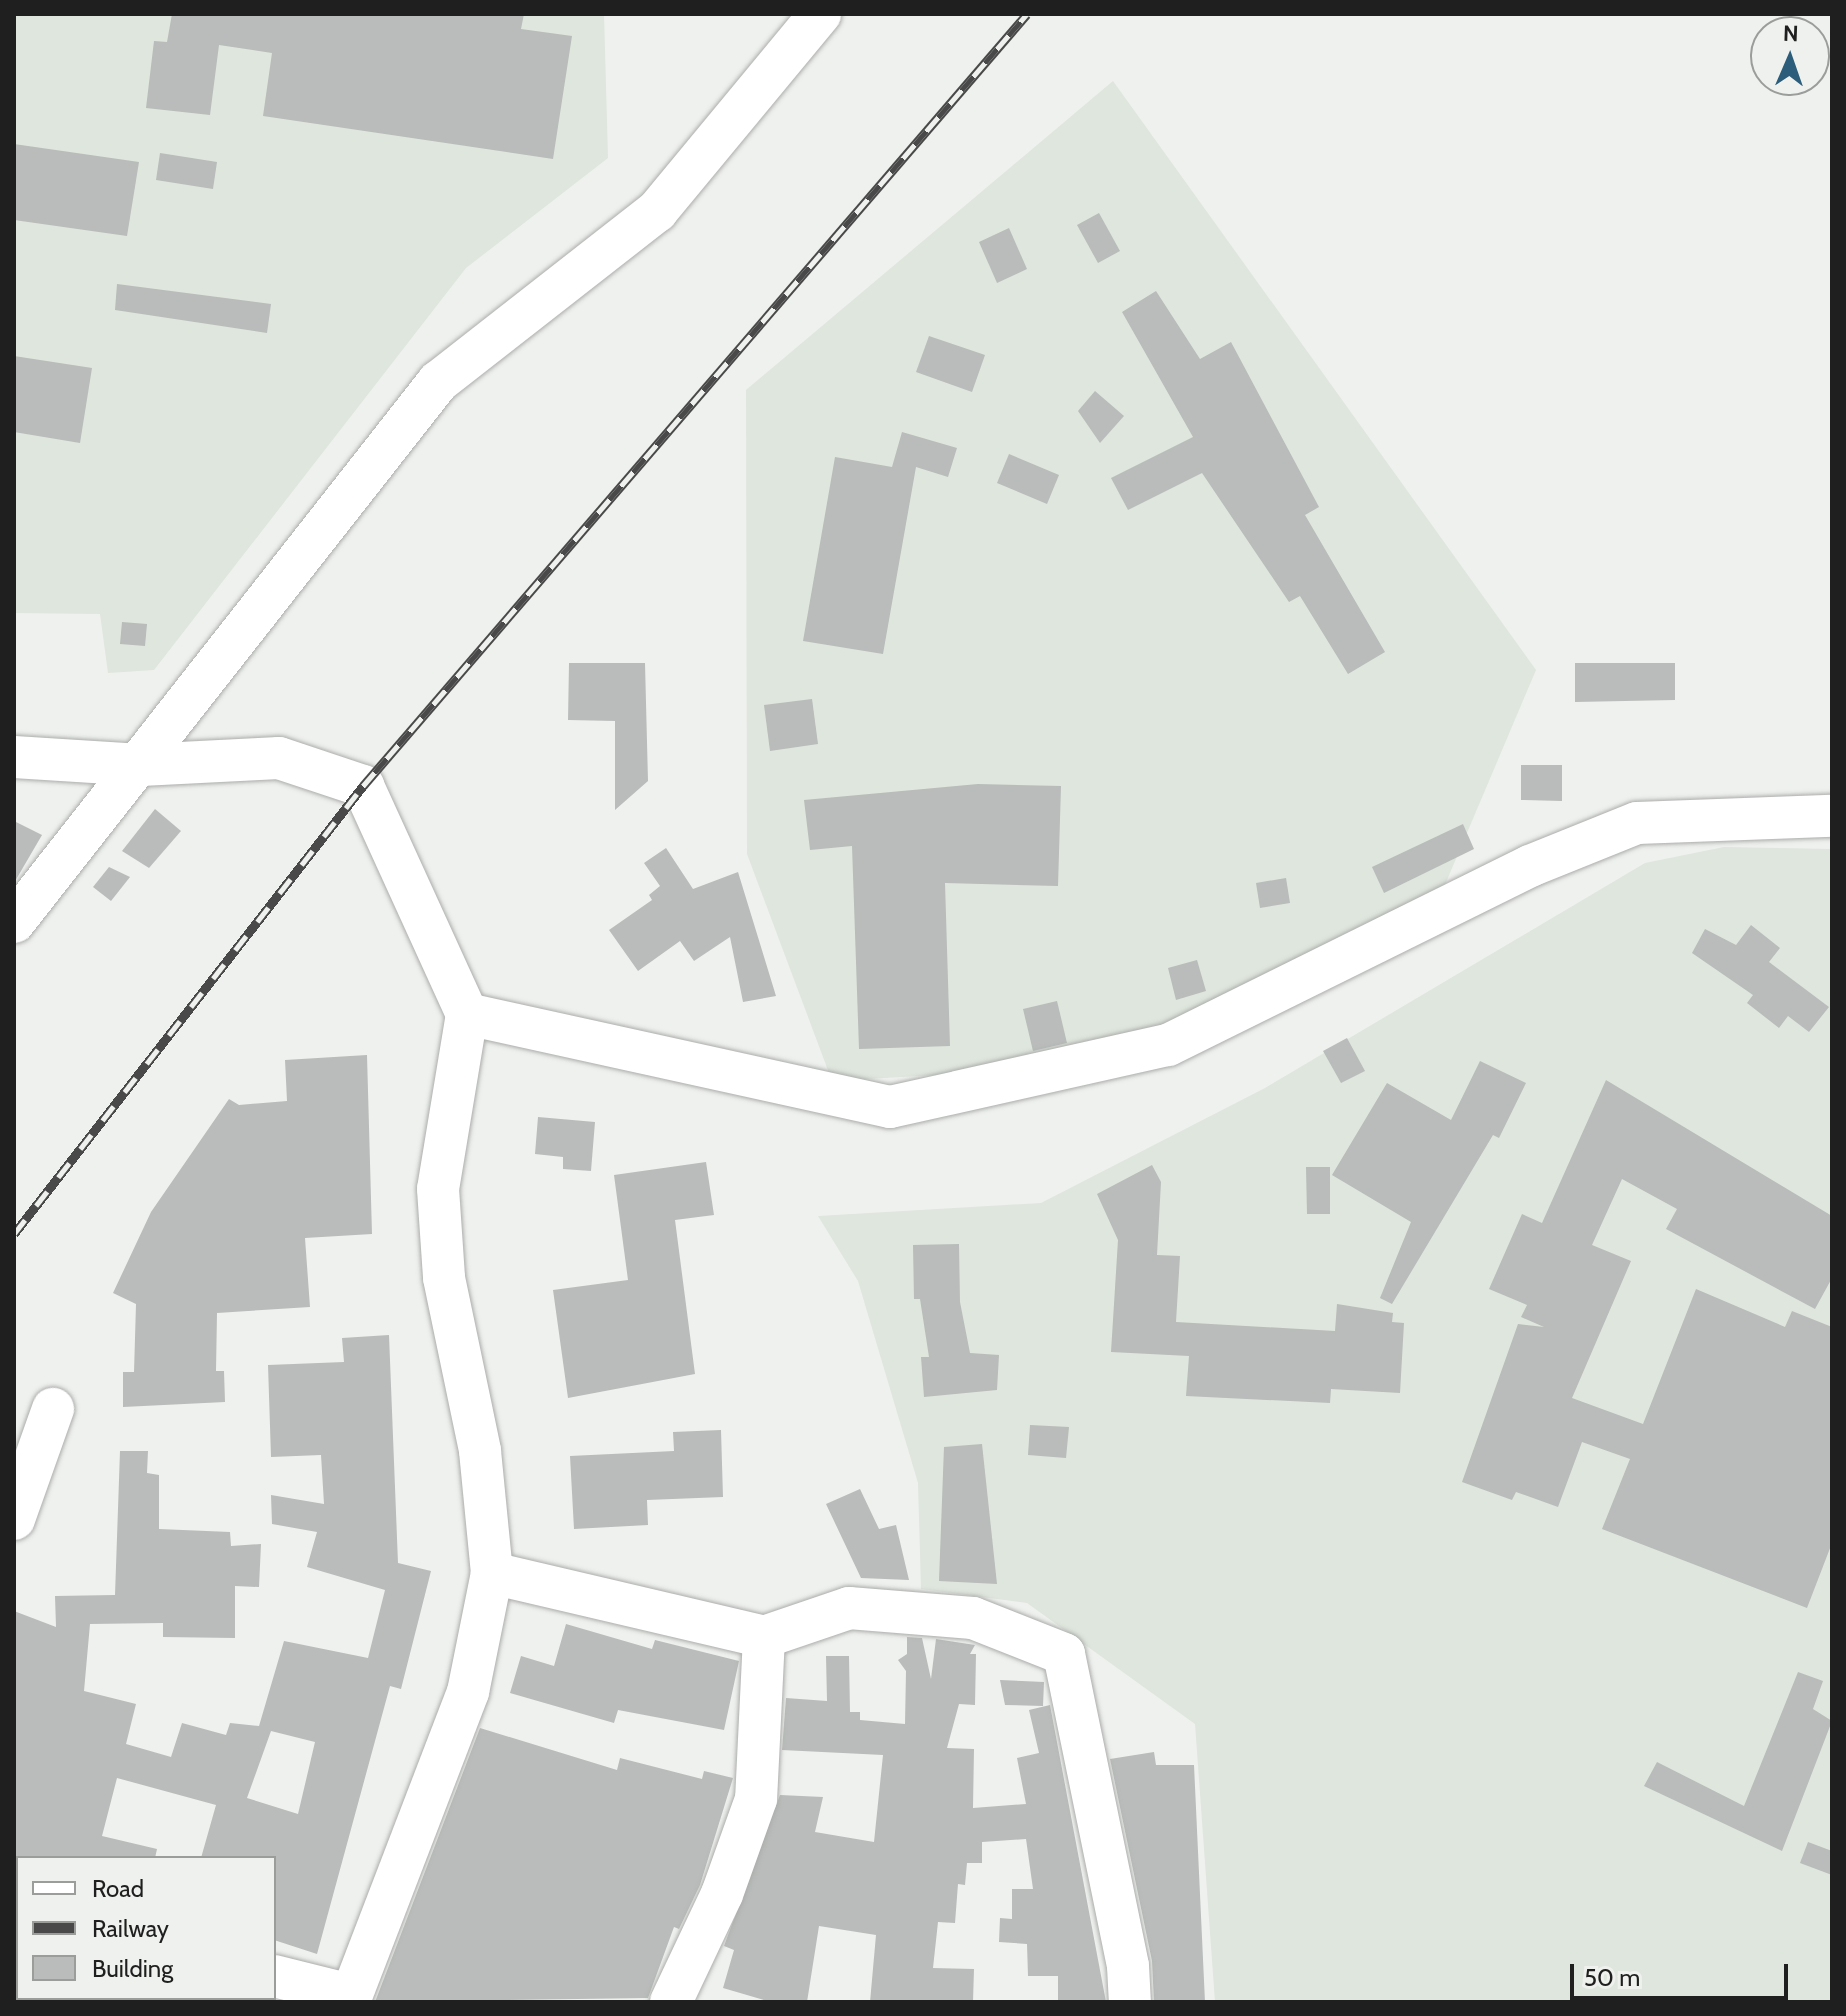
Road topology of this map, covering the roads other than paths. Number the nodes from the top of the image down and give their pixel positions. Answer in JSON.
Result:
{"nodes":[{"id":1,"x":820,"y":14,"type":"edge"},
{"id":2,"x":14,"y":757,"type":"edge"},
{"id":3,"x":141,"y":765,"type":"junction"},
{"id":4,"x":1832,"y":816,"type":"edge"},
{"id":5,"x":14,"y":922,"type":"edge"},
{"id":6,"x":467,"y":1014,"type":"junction"},
{"id":7,"x":53,"y":1409,"type":"dead end"},
{"id":8,"x":14,"y":1519,"type":"edge"},
{"id":9,"x":492,"y":1573,"type":"junction"},
{"id":10,"x":764,"y":1637,"type":"junction"},
{"id":11,"x":276,"y":1977,"type":"edge"},
{"id":12,"x":350,"y":1998,"type":"edge"},
{"id":13,"x":671,"y":2002,"type":"edge"},
{"id":14,"x":1130,"y":2002,"type":"edge"}],
"edges":[{"from":1,"to":3,"type":"street"},
{"from":2,"to":3,"type":"street"},
{"from":3,"to":5,"type":"street"},
{"from":3,"to":6,"type":"street"},
{"from":4,"to":6,"type":"street"},
{"from":6,"to":9,"type":"street"},
{"from":7,"to":8,"type":"street"},
{"from":9,"to":10,"type":"street"},
{"from":9,"to":12,"type":"street"},
{"from":10,"to":13,"type":"street"},
{"from":10,"to":14,"type":"street"},
{"from":11,"to":12,"type":"street"}]}
